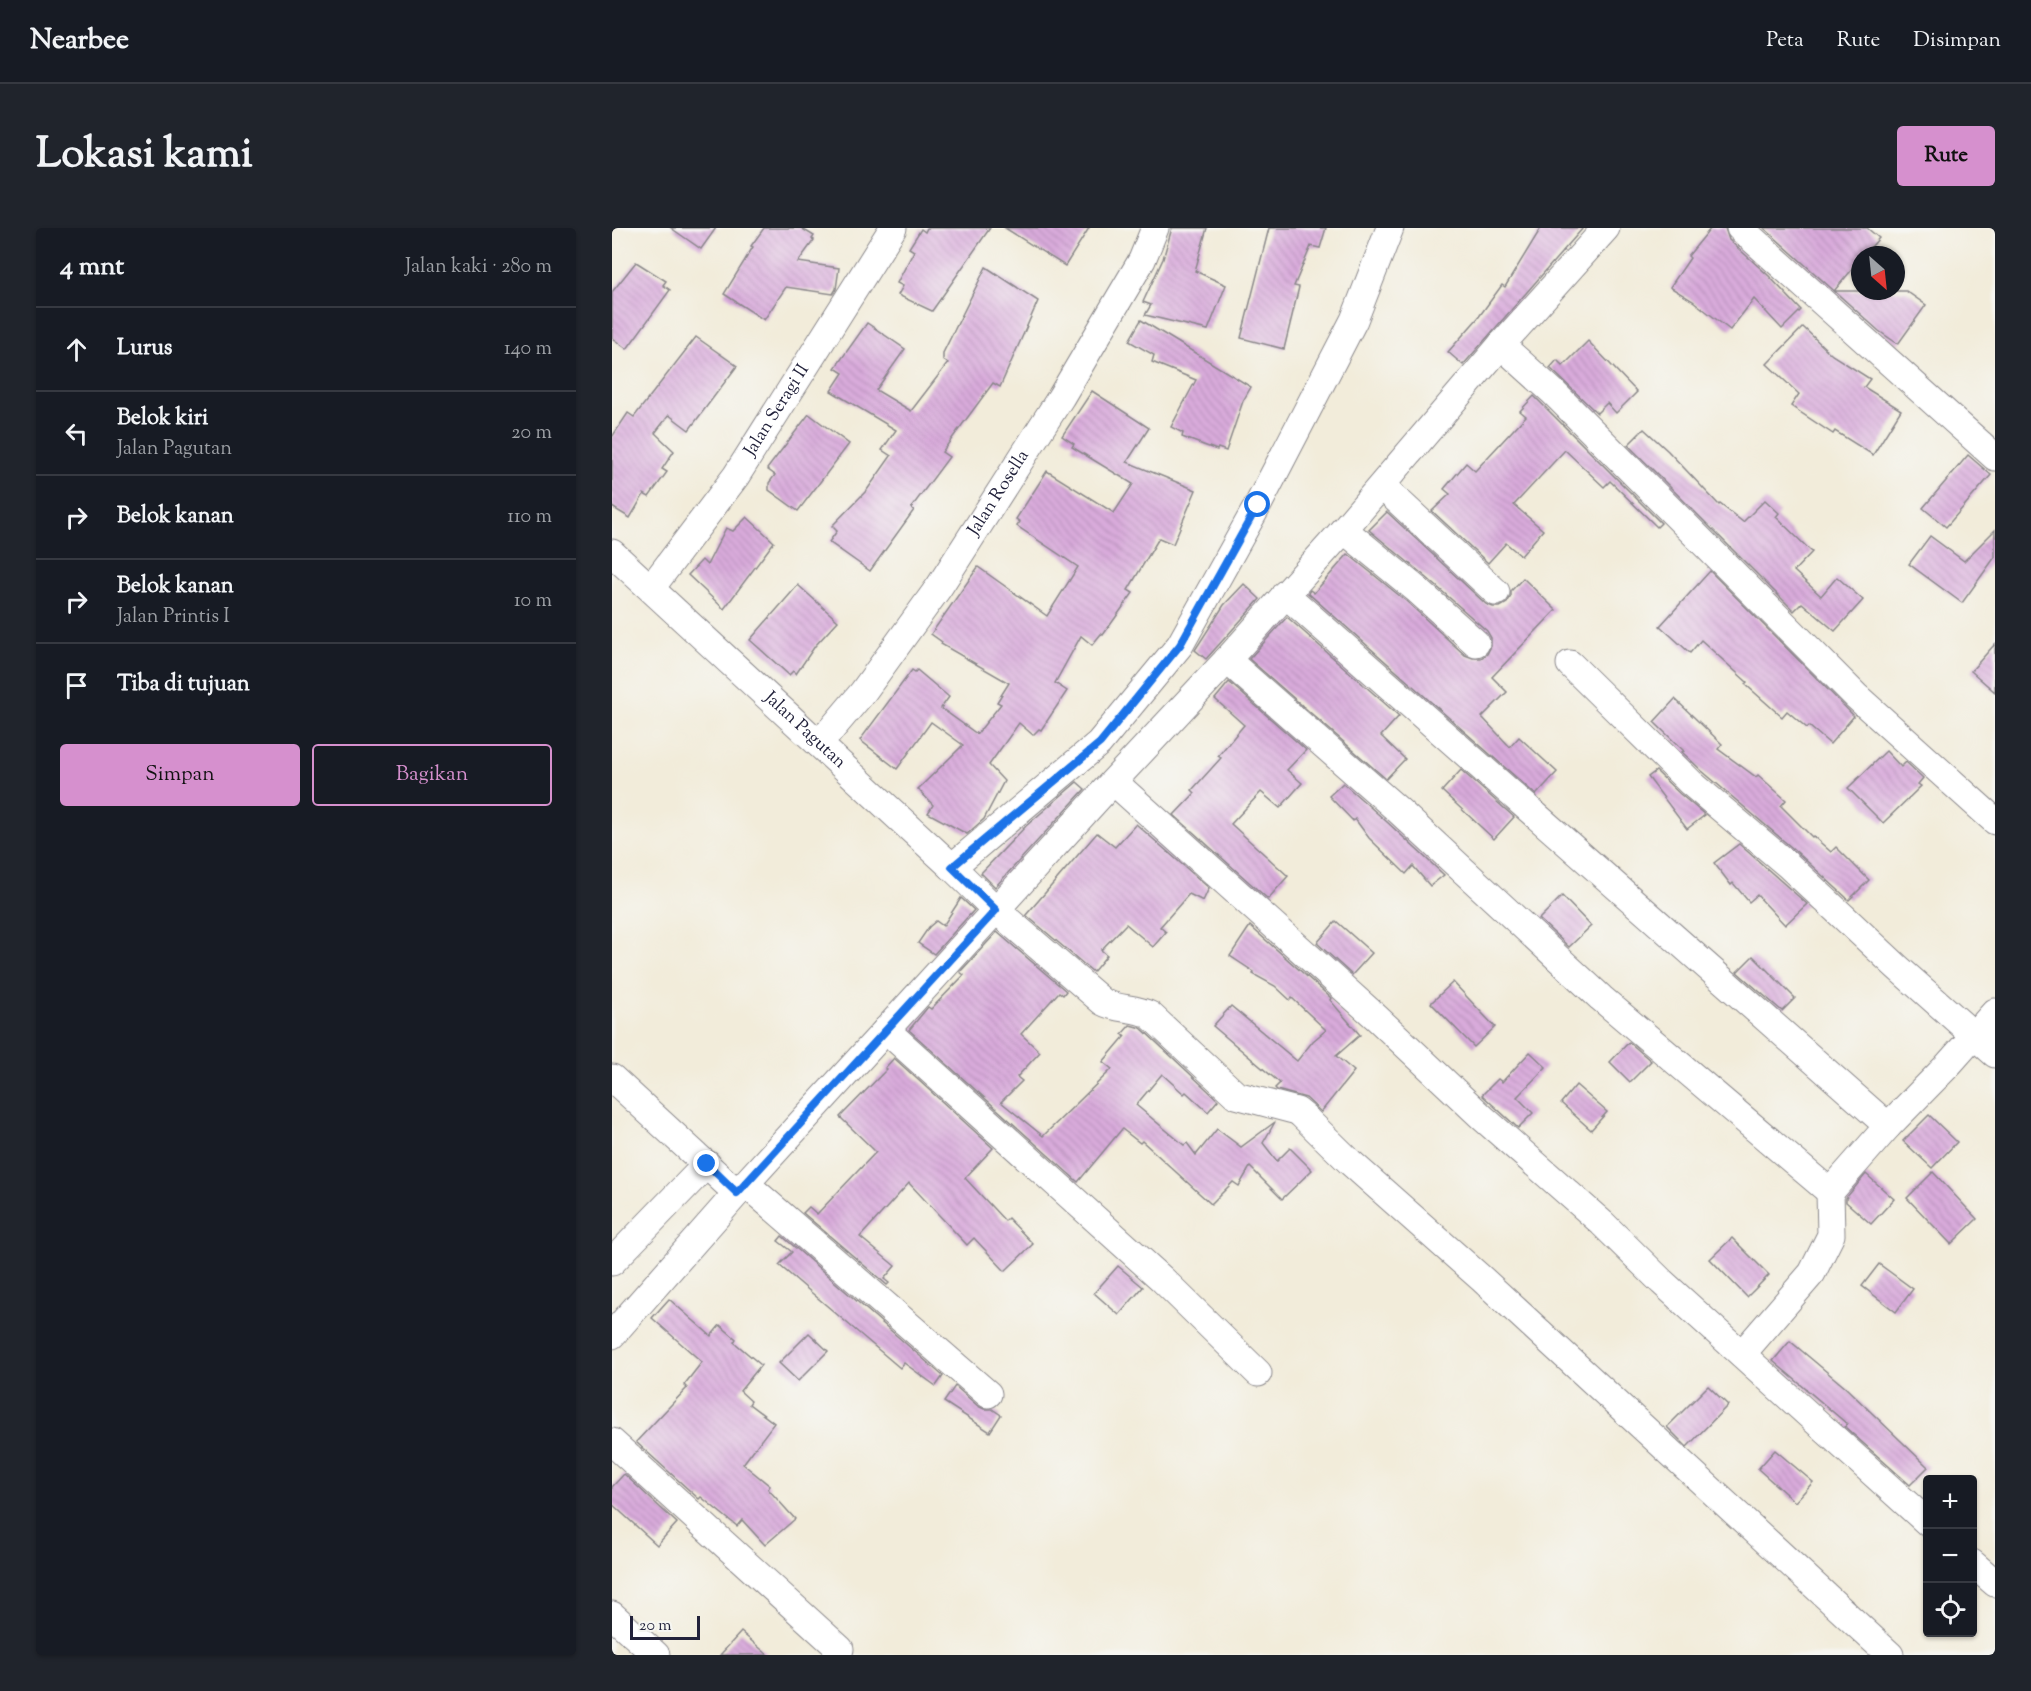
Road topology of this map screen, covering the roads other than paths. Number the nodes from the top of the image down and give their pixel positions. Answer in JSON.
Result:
{"nodes":[{"id":1,"x":893,"y":228,"type":"edge"},
{"id":2,"x":1155,"y":228,"type":"edge"},
{"id":3,"x":1390,"y":228,"type":"edge"},
{"id":4,"x":1606,"y":228,"type":"edge"},
{"id":5,"x":1740,"y":228,"type":"edge"},
{"id":6,"x":1502,"y":345,"type":"junction"},
{"id":7,"x":1995,"y":457,"type":"edge"},
{"id":8,"x":1382,"y":486,"type":"junction"},
{"id":9,"x":1344,"y":530,"type":"junction"},
{"id":10,"x":612,"y":553,"type":"edge"},
{"id":11,"x":651,"y":588,"type":"junction"},
{"id":12,"x":1496,"y":592,"type":"dead end"},
{"id":13,"x":1286,"y":594,"type":"junction"},
{"id":14,"x":1476,"y":643,"type":"dead end"},
{"id":15,"x":1227,"y":660,"type":"junction"},
{"id":16,"x":1570,"y":664,"type":"dead end"},
{"id":17,"x":819,"y":744,"type":"junction"},
{"id":18,"x":1114,"y":782,"type":"junction"},
{"id":19,"x":1995,"y":821,"type":"edge"},
{"id":20,"x":952,"y":867,"type":"junction"},
{"id":21,"x":996,"y":910,"type":"junction"},
{"id":22,"x":1995,"y":1012,"type":"edge"},
{"id":23,"x":886,"y":1030,"type":"junction"},
{"id":24,"x":1975,"y":1036,"type":"junction"},
{"id":25,"x":1995,"y":1054,"type":"edge"},
{"id":26,"x":612,"y":1077,"type":"edge"},
{"id":27,"x":1888,"y":1126,"type":"junction"},
{"id":28,"x":707,"y":1164,"type":"junction"},
{"id":29,"x":741,"y":1189,"type":"junction"},
{"id":30,"x":1830,"y":1191,"type":"junction"},
{"id":31,"x":612,"y":1262,"type":"edge"},
{"id":32,"x":612,"y":1335,"type":"edge"},
{"id":33,"x":1742,"y":1354,"type":"junction"},
{"id":34,"x":1258,"y":1373,"type":"dead end"},
{"id":35,"x":988,"y":1394,"type":"dead end"},
{"id":36,"x":612,"y":1442,"type":"edge"},
{"id":37,"x":1923,"y":1517,"type":"edge"},
{"id":38,"x":1977,"y":1567,"type":"edge"},
{"id":39,"x":1995,"y":1583,"type":"edge"},
{"id":40,"x":612,"y":1615,"type":"edge"},
{"id":41,"x":840,"y":1649,"type":"dead end"},
{"id":42,"x":656,"y":1655,"type":"edge"},
{"id":43,"x":1890,"y":1655,"type":"edge"}],
"edges":[{"from":1,"to":11,"type":"street","name":"Jalan Seragi II"},
{"from":2,"to":17,"type":"street","name":"Jalan Rosella"},
{"from":3,"to":20,"type":"street"},
{"from":4,"to":6,"type":"street"},
{"from":5,"to":7,"type":"street"},
{"from":6,"to":8,"type":"street"},
{"from":6,"to":19,"type":"street"},
{"from":8,"to":9,"type":"street"},
{"from":8,"to":12,"type":"street"},
{"from":9,"to":13,"type":"street"},
{"from":9,"to":14,"type":"street"},
{"from":10,"to":11,"type":"street","name":"Jalan Pagutan"},
{"from":11,"to":17,"type":"street","name":"Jalan Pagutan"},
{"from":13,"to":15,"type":"street"},
{"from":13,"to":27,"type":"street"},
{"from":15,"to":18,"type":"street"},
{"from":15,"to":30,"type":"street"},
{"from":16,"to":24,"type":"street"},
{"from":17,"to":20,"type":"street","name":"Jalan Pagutan"},
{"from":18,"to":21,"type":"street"},
{"from":18,"to":33,"type":"street"},
{"from":20,"to":21,"type":"street","name":"Jalan Pagutan"},
{"from":21,"to":23,"type":"street"},
{"from":21,"to":43,"type":"street","name":"Jalan Pagutan"},
{"from":22,"to":24,"type":"street"},
{"from":23,"to":29,"type":"street"},
{"from":23,"to":34,"type":"street"},
{"from":24,"to":25,"type":"street"},
{"from":24,"to":27,"type":"street"},
{"from":26,"to":28,"type":"street"},
{"from":27,"to":30,"type":"street"},
{"from":28,"to":29,"type":"street"},
{"from":28,"to":31,"type":"street"},
{"from":29,"to":32,"type":"street"},
{"from":29,"to":35,"type":"street"},
{"from":30,"to":33,"type":"street"},
{"from":33,"to":37,"type":"street"},
{"from":36,"to":41,"type":"street"},
{"from":38,"to":39,"type":"street"},
{"from":40,"to":42,"type":"street"}]}
